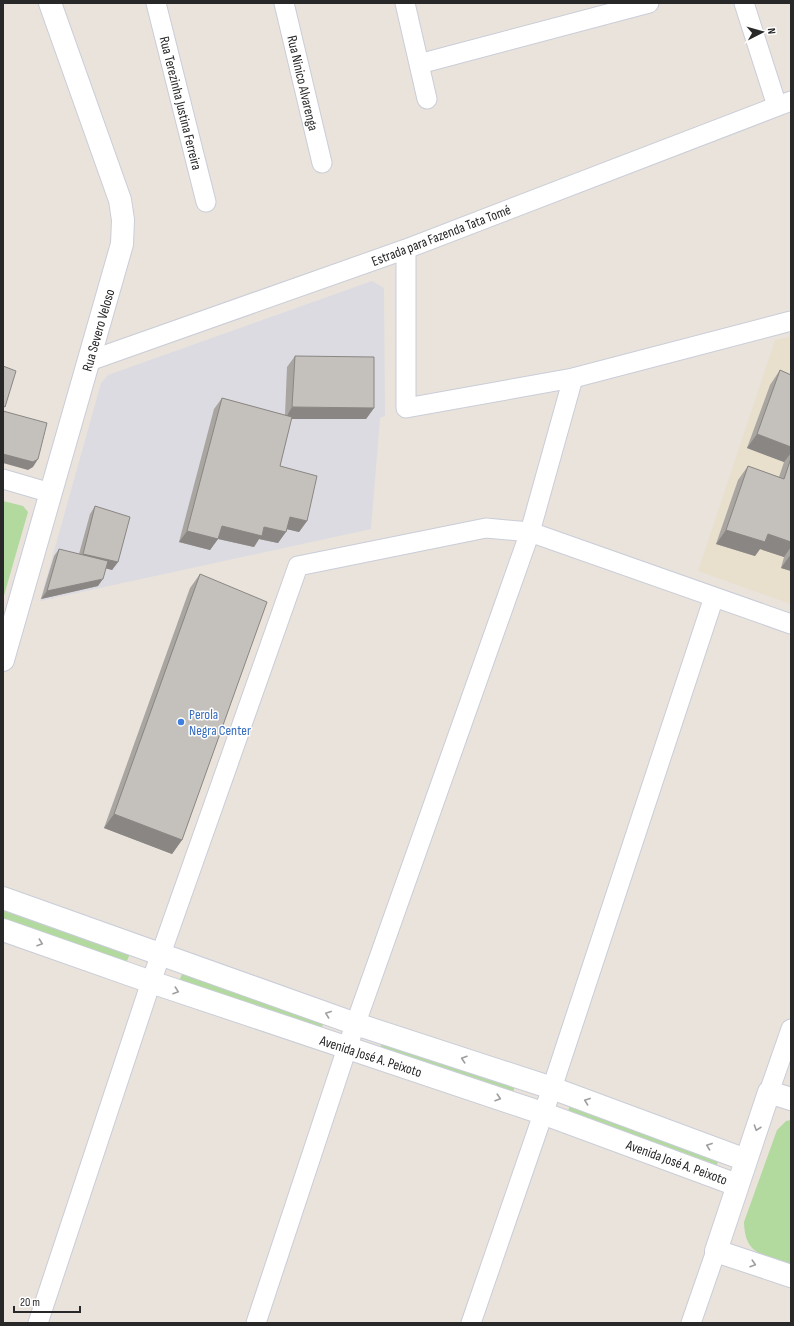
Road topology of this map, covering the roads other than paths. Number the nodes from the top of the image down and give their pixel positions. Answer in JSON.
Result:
{"nodes":[{"id":1,"x":50,"y":3,"type":"edge"},
{"id":2,"x":156,"y":3,"type":"edge"},
{"id":3,"x":284,"y":3,"type":"edge"},
{"id":4,"x":405,"y":3,"type":"edge"},
{"id":5,"x":649,"y":3,"type":"edge"},
{"id":6,"x":744,"y":3,"type":"edge"},
{"id":7,"x":419,"y":64,"type":"junction"},
{"id":8,"x":427,"y":99,"type":"dead end"},
{"id":9,"x":784,"y":103,"type":"edge"},
{"id":10,"x":322,"y":164,"type":"dead end"},
{"id":11,"x":206,"y":202,"type":"dead end"},
{"id":12,"x":406,"y":249,"type":"junction"},
{"id":13,"x":791,"y":321,"type":"edge"},
{"id":14,"x":89,"y":361,"type":"junction"},
{"id":15,"x":573,"y":378,"type":"junction"},
{"id":16,"x":3,"y":479,"type":"edge"},
{"id":17,"x":51,"y":493,"type":"junction"},
{"id":18,"x":530,"y":532,"type":"junction"},
{"id":19,"x":714,"y":597,"type":"junction"},
{"id":20,"x":791,"y":624,"type":"edge"},
{"id":21,"x":3,"y":660,"type":"edge"},
{"id":22,"x":3,"y":898,"type":"edge"},
{"id":23,"x":3,"y":930,"type":"edge"},
{"id":24,"x":161,"y":954,"type":"junction"},
{"id":25,"x":151,"y":982,"type":"junction"},
{"id":26,"x":356,"y":1024,"type":"junction"},
{"id":27,"x":791,"y":1029,"type":"edge"},
{"id":28,"x":347,"y":1048,"type":"junction"},
{"id":29,"x":552,"y":1088,"type":"junction"},
{"id":30,"x":769,"y":1092,"type":"junction"},
{"id":31,"x":791,"y":1099,"type":"edge"},
{"id":32,"x":542,"y":1113,"type":"junction"},
{"id":33,"x":746,"y":1160,"type":"junction"},
{"id":34,"x":737,"y":1184,"type":"junction"},
{"id":35,"x":716,"y":1251,"type":"junction"},
{"id":36,"x":791,"y":1276,"type":"edge"},
{"id":37,"x":38,"y":1323,"type":"edge"},
{"id":38,"x":256,"y":1323,"type":"edge"},
{"id":39,"x":471,"y":1323,"type":"edge"},
{"id":40,"x":691,"y":1323,"type":"edge"}],
"edges":[{"from":1,"to":14,"type":"street","name":"Rua Severo Veloso"},
{"from":2,"to":11,"type":"street","name":"Rua Terezinha Justina Ferreira"},
{"from":3,"to":10,"type":"street","name":"Rua Ninico Alvarenga"},
{"from":4,"to":7,"type":"street"},
{"from":5,"to":7,"type":"street"},
{"from":6,"to":9,"type":"street"},
{"from":7,"to":8,"type":"street"},
{"from":9,"to":12,"type":"street","name":"Estrada para Fazenda Tata Tomé"},
{"from":12,"to":14,"type":"street","name":"Estrada para Fazenda Tata Tomé"},
{"from":12,"to":15,"type":"street"},
{"from":13,"to":15,"type":"street"},
{"from":14,"to":17,"type":"street","name":"Rua Severo Veloso"},
{"from":15,"to":18,"type":"street"},
{"from":16,"to":17,"type":"street"},
{"from":17,"to":21,"type":"street","name":"Rua Severo Veloso"},
{"from":18,"to":19,"type":"street"},
{"from":18,"to":24,"type":"street"},
{"from":18,"to":26,"type":"street"},
{"from":19,"to":20,"type":"street"},
{"from":19,"to":29,"type":"street"},
{"from":22,"to":24,"type":"street"},
{"from":23,"to":25,"type":"street","name":"Avenida José A. Peixoto","one_way":true},
{"from":24,"to":25,"type":"street"},
{"from":26,"to":24,"type":"street","one_way":true},
{"from":25,"to":28,"type":"street","name":"Avenida José A. Peixoto","one_way":true},
{"from":25,"to":37,"type":"street"},
{"from":26,"to":28,"type":"street"},
{"from":29,"to":26,"type":"street","one_way":true},
{"from":27,"to":30,"type":"street"},
{"from":28,"to":32,"type":"street","name":"Avenida José A. Peixoto","one_way":true},
{"from":28,"to":38,"type":"street"},
{"from":29,"to":32,"type":"street"},
{"from":33,"to":29,"type":"street","one_way":true},
{"from":30,"to":31,"type":"street"},
{"from":30,"to":33,"type":"street","one_way":true},
{"from":32,"to":34,"type":"street","name":"Avenida José A. Peixoto"},
{"from":32,"to":39,"type":"street"},
{"from":33,"to":34,"type":"street"},
{"from":34,"to":35,"type":"street"},
{"from":35,"to":36,"type":"street","one_way":true},
{"from":35,"to":40,"type":"street"}]}
